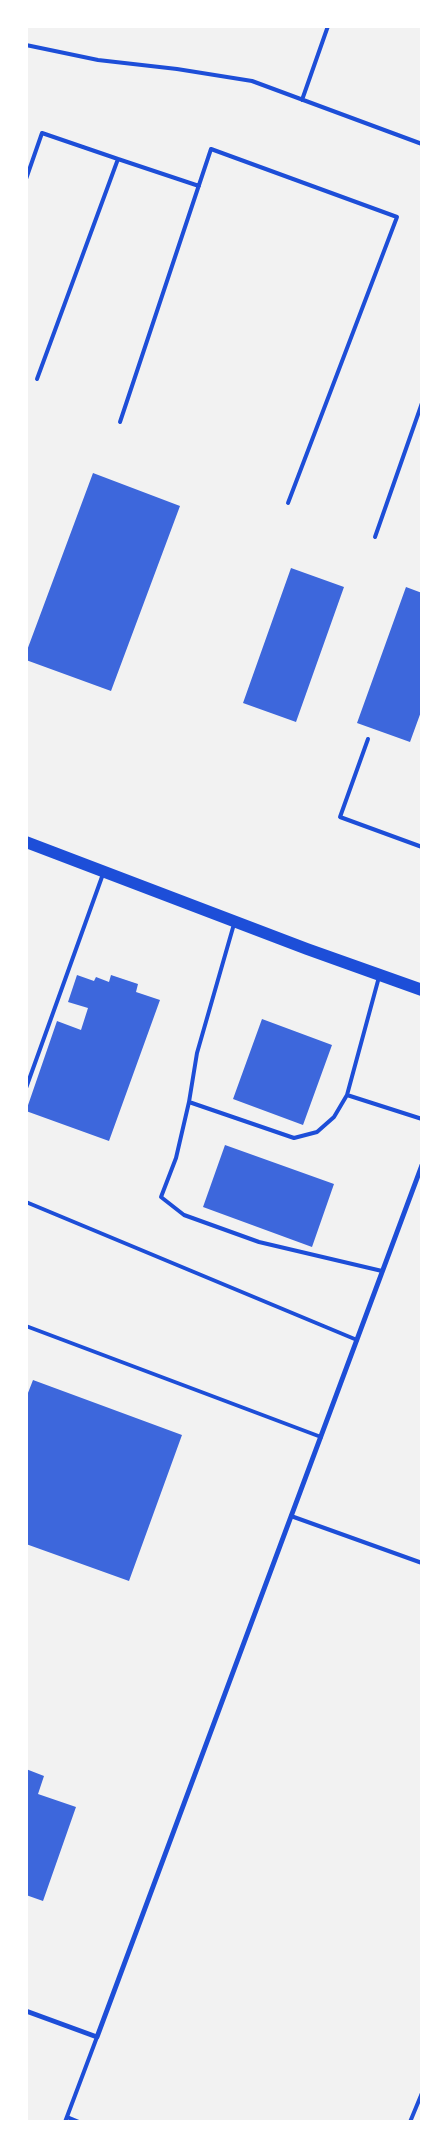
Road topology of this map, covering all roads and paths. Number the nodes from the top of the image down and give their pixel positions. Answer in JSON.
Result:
{"nodes":[{"id":1,"x":328,"y":26,"type":"edge"},
{"id":2,"x":26,"y":45,"type":"edge"},
{"id":3,"x":302,"y":100,"type":"junction"},
{"id":4,"x":422,"y":144,"type":"edge"},
{"id":5,"x":118,"y":159,"type":"junction"},
{"id":6,"x":26,"y":179,"type":"edge"},
{"id":7,"x":198,"y":186,"type":"junction"},
{"id":8,"x":37,"y":379,"type":"dead end"},
{"id":9,"x":422,"y":403,"type":"edge"},
{"id":10,"x":120,"y":422,"type":"dead end"},
{"id":11,"x":288,"y":503,"type":"dead end"},
{"id":12,"x":375,"y":537,"type":"dead end"},
{"id":13,"x":368,"y":739,"type":"dead end"},
{"id":14,"x":27,"y":843,"type":"edge"},
{"id":15,"x":422,"y":847,"type":"edge"},
{"id":16,"x":103,"y":872,"type":"junction"},
{"id":17,"x":235,"y":922,"type":"junction"},
{"id":18,"x":379,"y":975,"type":"junction"},
{"id":19,"x":422,"y":990,"type":"edge"},
{"id":20,"x":26,"y":1088,"type":"edge"},
{"id":21,"x":347,"y":1095,"type":"junction"},
{"id":22,"x":189,"y":1102,"type":"junction"},
{"id":23,"x":422,"y":1119,"type":"edge"},
{"id":24,"x":422,"y":1166,"type":"edge"},
{"id":25,"x":26,"y":1202,"type":"edge"},
{"id":26,"x":382,"y":1271,"type":"junction"},
{"id":27,"x":26,"y":1326,"type":"edge"},
{"id":28,"x":357,"y":1340,"type":"junction"},
{"id":29,"x":321,"y":1437,"type":"junction"},
{"id":30,"x":291,"y":1516,"type":"junction"},
{"id":31,"x":422,"y":1563,"type":"edge"},
{"id":32,"x":26,"y":2011,"type":"edge"},
{"id":33,"x":97,"y":2037,"type":"junction"},
{"id":34,"x":422,"y":2093,"type":"edge"},
{"id":35,"x":66,"y":2120,"type":"edge"},
{"id":36,"x":79,"y":2122,"type":"edge"},
{"id":37,"x":410,"y":2122,"type":"edge"}],
"edges":[{"from":1,"to":3,"type":"lane"},
{"from":2,"to":3,"type":"lane"},
{"from":3,"to":4,"type":"lane"},
{"from":5,"to":6,"type":"lane"},
{"from":5,"to":7,"type":"lane"},
{"from":5,"to":8,"type":"lane"},
{"from":7,"to":10,"type":"lane"},
{"from":7,"to":11,"type":"lane"},
{"from":9,"to":12,"type":"lane"},
{"from":13,"to":15,"type":"lane"},
{"from":14,"to":16,"type":"main road"},
{"from":16,"to":17,"type":"main road"},
{"from":16,"to":20,"type":"lane"},
{"from":17,"to":18,"type":"main road"},
{"from":17,"to":22,"type":"lane"},
{"from":18,"to":19,"type":"main road"},
{"from":18,"to":21,"type":"lane"},
{"from":21,"to":22,"type":"lane"},
{"from":21,"to":23,"type":"lane"},
{"from":22,"to":26,"type":"lane"},
{"from":24,"to":26,"type":"street"},
{"from":25,"to":28,"type":"lane"},
{"from":26,"to":28,"type":"street"},
{"from":27,"to":29,"type":"lane"},
{"from":28,"to":29,"type":"street"},
{"from":29,"to":30,"type":"street"},
{"from":30,"to":31,"type":"lane"},
{"from":30,"to":33,"type":"street"},
{"from":32,"to":33,"type":"street"},
{"from":33,"to":35,"type":"lane"},
{"from":34,"to":37,"type":"lane"},
{"from":35,"to":36,"type":"lane"}]}
